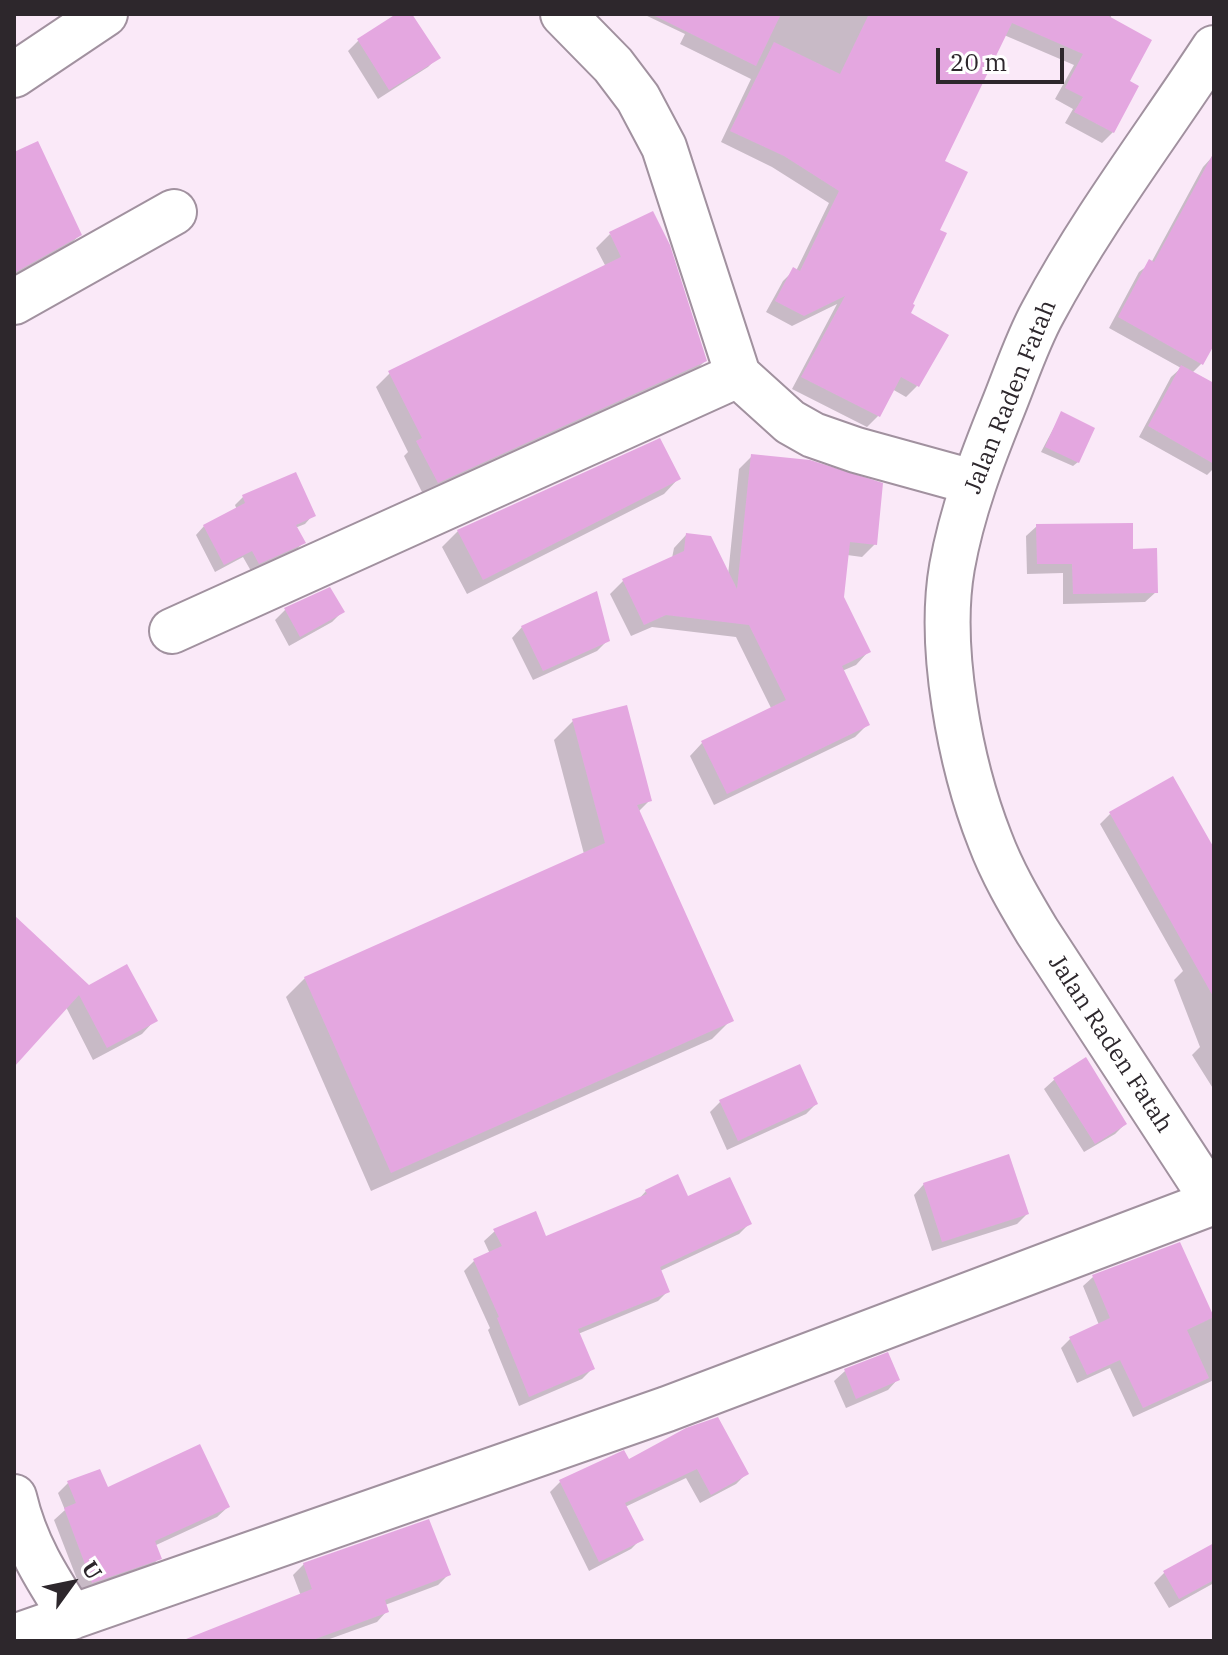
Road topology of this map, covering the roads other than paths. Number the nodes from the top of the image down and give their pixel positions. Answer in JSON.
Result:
{"nodes":[{"id":1,"x":105,"y":14,"type":"edge"},
{"id":2,"x":563,"y":14,"type":"edge"},
{"id":3,"x":1214,"y":48,"type":"edge"},
{"id":4,"x":14,"y":75,"type":"edge"},
{"id":5,"x":174,"y":212,"type":"dead end"},
{"id":6,"x":14,"y":302,"type":"edge"},
{"id":7,"x":738,"y":375,"type":"junction"},
{"id":8,"x":972,"y":482,"type":"junction"},
{"id":9,"x":172,"y":631,"type":"dead end"},
{"id":10,"x":1214,"y":1202,"type":"edge"},
{"id":11,"x":14,"y":1497,"type":"edge"},
{"id":12,"x":72,"y":1617,"type":"junction"},
{"id":13,"x":14,"y":1637,"type":"edge"}],
"edges":[{"from":1,"to":4,"type":"main road"},
{"from":2,"to":7,"type":"main road"},
{"from":3,"to":8,"type":"main road","name":"Jalan Raden Fatah"},
{"from":5,"to":6,"type":"main road"},
{"from":7,"to":8,"type":"main road"},
{"from":7,"to":9,"type":"main road"},
{"from":8,"to":10,"type":"main road","name":"Jalan Raden Fatah"},
{"from":10,"to":12,"type":"main road"},
{"from":11,"to":12,"type":"main road"},
{"from":12,"to":13,"type":"main road"}]}
